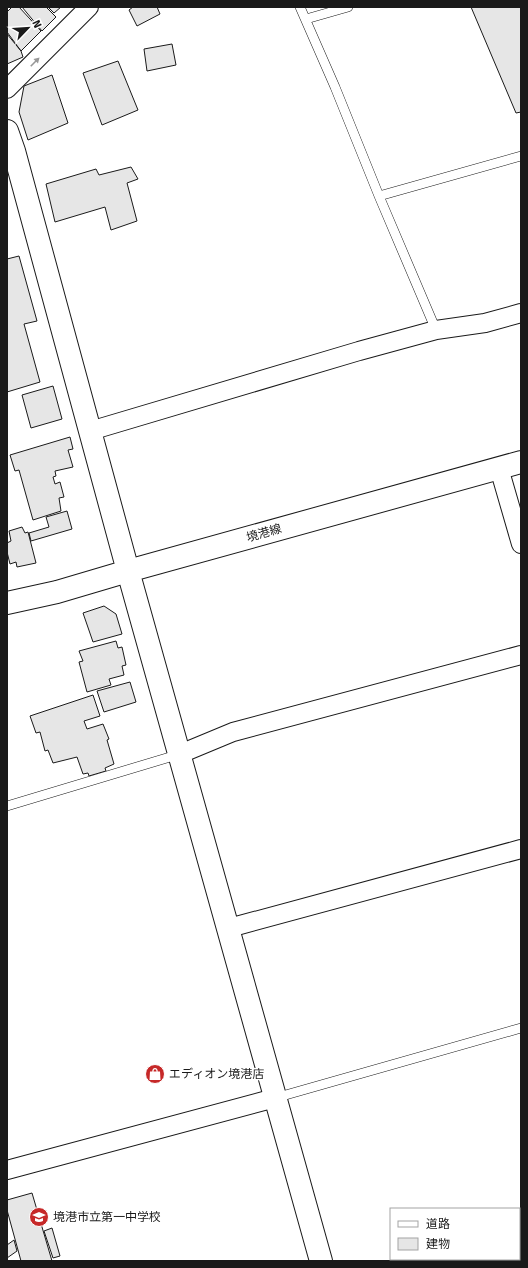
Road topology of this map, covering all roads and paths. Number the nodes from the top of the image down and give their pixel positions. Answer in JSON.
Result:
{"nodes":[{"id":1,"x":89,"y":7,"type":"edge"},
{"id":2,"x":300,"y":7,"type":"edge"},
{"id":3,"x":348,"y":7,"type":"edge"},
{"id":4,"x":306,"y":19,"type":"junction"},
{"id":5,"x":7,"y":90,"type":"edge"},
{"id":6,"x":7,"y":131,"type":"edge"},
{"id":7,"x":521,"y":156,"type":"edge"},
{"id":8,"x":379,"y":196,"type":"junction"},
{"id":9,"x":521,"y":313,"type":"edge"},
{"id":10,"x":436,"y":330,"type":"junction"},
{"id":11,"x":90,"y":431,"type":"junction"},
{"id":12,"x":521,"y":462,"type":"edge"},
{"id":13,"x":499,"y":468,"type":"junction"},
{"id":14,"x":521,"y":544,"type":"edge"},
{"id":15,"x":128,"y":571,"type":"junction"},
{"id":16,"x":7,"y":603,"type":"edge"},
{"id":17,"x":521,"y":655,"type":"edge"},
{"id":18,"x":180,"y":754,"type":"junction"},
{"id":19,"x":7,"y":806,"type":"edge"},
{"id":20,"x":521,"y":849,"type":"edge"},
{"id":21,"x":229,"y":928,"type":"junction"},
{"id":22,"x":521,"y":1028,"type":"edge"},
{"id":23,"x":276,"y":1098,"type":"junction"},
{"id":24,"x":7,"y":1170,"type":"edge"},
{"id":25,"x":321,"y":1261,"type":"edge"}],
"edges":[{"from":5,"to":1,"type":"street","one_way":true},
{"from":2,"to":4,"type":"lane"},
{"from":3,"to":4,"type":"lane"},
{"from":4,"to":8,"type":"lane"},
{"from":6,"to":11,"type":"street"},
{"from":7,"to":8,"type":"lane"},
{"from":8,"to":10,"type":"lane"},
{"from":9,"to":10,"type":"street"},
{"from":10,"to":11,"type":"street"},
{"from":11,"to":15,"type":"street"},
{"from":12,"to":13,"type":"street","name":"境港線"},
{"from":13,"to":14,"type":"street"},
{"from":13,"to":15,"type":"street","name":"境港線"},
{"from":15,"to":16,"type":"street","name":"境港線"},
{"from":15,"to":18,"type":"street"},
{"from":17,"to":18,"type":"street"},
{"from":18,"to":19,"type":"lane"},
{"from":18,"to":21,"type":"street"},
{"from":20,"to":21,"type":"street"},
{"from":21,"to":23,"type":"street"},
{"from":22,"to":23,"type":"lane"},
{"from":23,"to":24,"type":"street"},
{"from":23,"to":25,"type":"street"}]}
